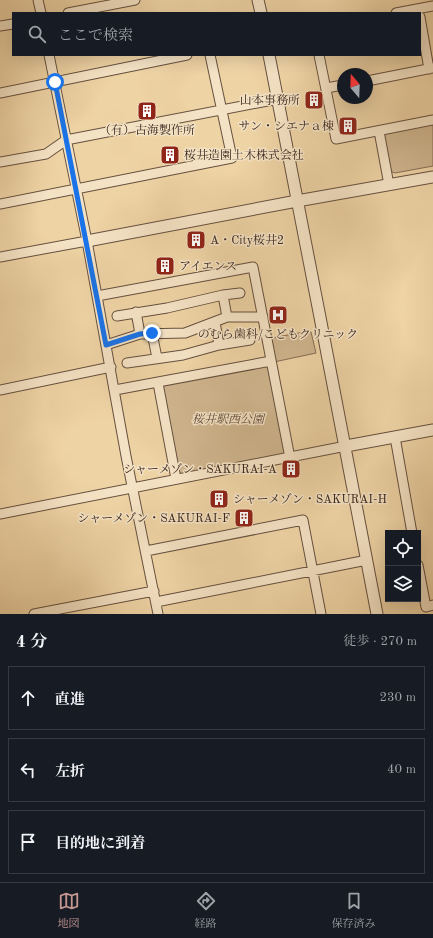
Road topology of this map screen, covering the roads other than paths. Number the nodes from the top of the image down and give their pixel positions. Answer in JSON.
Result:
{"nodes":[{"id":1,"x":38,"y":0,"type":"edge"},
{"id":2,"x":135,"y":0,"type":"edge"},
{"id":3,"x":258,"y":0,"type":"edge"},
{"id":4,"x":433,"y":6,"type":"edge"},
{"id":5,"x":419,"y":10,"type":"edge"},
{"id":6,"x":40,"y":12,"type":"edge"},
{"id":7,"x":73,"y":12,"type":"edge"},
{"id":8,"x":261,"y":12,"type":"edge"},
{"id":9,"x":404,"y":12,"type":"edge"},
{"id":10,"x":421,"y":20,"type":"edge"},
{"id":11,"x":12,"y":24,"type":"edge"},
{"id":12,"x":0,"y":26,"type":"edge"},
{"id":13,"x":49,"y":56,"type":"edge"},
{"id":14,"x":182,"y":56,"type":"edge"},
{"id":15,"x":210,"y":56,"type":"edge"},
{"id":16,"x":269,"y":56,"type":"edge"},
{"id":17,"x":319,"y":56,"type":"edge"},
{"id":18,"x":431,"y":68,"type":"edge"},
{"id":19,"x":373,"y":80,"type":"edge"},
{"id":20,"x":55,"y":82,"type":"junction"},
{"id":21,"x":337,"y":86,"type":"edge"},
{"id":22,"x":326,"y":88,"type":"junction"},
{"id":23,"x":0,"y":93,"type":"edge"},
{"id":24,"x":278,"y":99,"type":"junction"},
{"id":25,"x":222,"y":111,"type":"junction"},
{"id":26,"x":433,"y":120,"type":"edge"},
{"id":27,"x":379,"y":131,"type":"junction"},
{"id":28,"x":66,"y":140,"type":"junction"},
{"id":29,"x":0,"y":162,"type":"edge"},
{"id":30,"x":433,"y":177,"type":"edge"},
{"id":31,"x":389,"y":185,"type":"junction"},
{"id":32,"x":76,"y":190,"type":"junction"},
{"id":33,"x":297,"y":201,"type":"junction"},
{"id":34,"x":0,"y":204,"type":"edge"},
{"id":35,"x":87,"y":241,"type":"junction"},
{"id":36,"x":0,"y":258,"type":"edge"},
{"id":37,"x":240,"y":293,"type":"dead end"},
{"id":38,"x":223,"y":295,"type":"junction"},
{"id":39,"x":97,"y":296,"type":"junction"},
{"id":40,"x":136,"y":312,"type":"junction"},
{"id":41,"x":117,"y":316,"type":"dead end"},
{"id":42,"x":227,"y":317,"type":"junction"},
{"id":43,"x":263,"y":318,"type":"junction"},
{"id":44,"x":215,"y":322,"type":"junction"},
{"id":45,"x":152,"y":333,"type":"junction"},
{"id":46,"x":140,"y":334,"type":"junction"},
{"id":47,"x":250,"y":340,"type":"dead end"},
{"id":48,"x":106,"y":345,"type":"junction"},
{"id":49,"x":219,"y":345,"type":"junction"},
{"id":50,"x":157,"y":358,"type":"junction"},
{"id":51,"x":271,"y":361,"type":"junction"},
{"id":52,"x":127,"y":363,"type":"dead end"},
{"id":53,"x":111,"y":367,"type":"junction"},
{"id":54,"x":158,"y":383,"type":"junction"},
{"id":55,"x":0,"y":390,"type":"edge"},
{"id":56,"x":115,"y":390,"type":"junction"},
{"id":57,"x":433,"y":430,"type":"edge"},
{"id":58,"x":395,"y":437,"type":"junction"},
{"id":59,"x":346,"y":446,"type":"junction"},
{"id":60,"x":290,"y":458,"type":"junction"},
{"id":61,"x":176,"y":479,"type":"junction"},
{"id":62,"x":133,"y":488,"type":"junction"},
{"id":63,"x":0,"y":514,"type":"edge"},
{"id":64,"x":411,"y":530,"type":"edge"},
{"id":65,"x":146,"y":550,"type":"junction"},
{"id":66,"x":367,"y":560,"type":"junction"},
{"id":67,"x":418,"y":566,"type":"edge"},
{"id":68,"x":313,"y":570,"type":"junction"},
{"id":69,"x":154,"y":591,"type":"junction"},
{"id":70,"x":156,"y":602,"type":"junction"},
{"id":71,"x":433,"y":605,"type":"edge"},
{"id":72,"x":34,"y":614,"type":"edge"},
{"id":73,"x":158,"y":614,"type":"edge"},
{"id":74,"x":321,"y":614,"type":"edge"},
{"id":75,"x":378,"y":614,"type":"edge"}],
"edges":[{"from":1,"to":6,"type":"street"},
{"from":2,"to":7,"type":"street"},
{"from":3,"to":8,"type":"street"},
{"from":4,"to":5,"type":"street"},
{"from":5,"to":9,"type":"street"},
{"from":10,"to":18,"type":"street"},
{"from":11,"to":12,"type":"street"},
{"from":13,"to":20,"type":"street"},
{"from":14,"to":20,"type":"street"},
{"from":15,"to":25,"type":"street"},
{"from":16,"to":24,"type":"street"},
{"from":17,"to":22,"type":"street"},
{"from":18,"to":19,"type":"street"},
{"from":20,"to":23,"type":"street"},
{"from":20,"to":28,"type":"street"},
{"from":21,"to":22,"type":"street"},
{"from":22,"to":27,"type":"street"},
{"from":24,"to":25,"type":"street"},
{"from":24,"to":33,"type":"street"},
{"from":25,"to":28,"type":"street"},
{"from":25,"to":32,"type":"street"},
{"from":26,"to":27,"type":"street"},
{"from":27,"to":31,"type":"street"},
{"from":28,"to":29,"type":"street"},
{"from":28,"to":32,"type":"street"},
{"from":30,"to":31,"type":"street"},
{"from":31,"to":33,"type":"street"},
{"from":32,"to":34,"type":"street"},
{"from":32,"to":35,"type":"street"},
{"from":33,"to":35,"type":"street"},
{"from":33,"to":59,"type":"street"},
{"from":35,"to":36,"type":"street"},
{"from":35,"to":39,"type":"street"},
{"from":37,"to":38,"type":"street"},
{"from":38,"to":40,"type":"street"},
{"from":38,"to":42,"type":"street"},
{"from":39,"to":43,"type":"street"},
{"from":39,"to":48,"type":"street"},
{"from":40,"to":41,"type":"street"},
{"from":40,"to":46,"type":"street"},
{"from":42,"to":43,"type":"street"},
{"from":42,"to":44,"type":"street"},
{"from":43,"to":51,"type":"street"},
{"from":44,"to":45,"type":"street"},
{"from":44,"to":49,"type":"street"},
{"from":45,"to":46,"type":"street"},
{"from":45,"to":50,"type":"street"},
{"from":46,"to":48,"type":"street"},
{"from":47,"to":49,"type":"street"},
{"from":48,"to":53,"type":"street"},
{"from":49,"to":50,"type":"street"},
{"from":50,"to":52,"type":"street"},
{"from":51,"to":54,"type":"street"},
{"from":51,"to":60,"type":"street"},
{"from":53,"to":55,"type":"street"},
{"from":53,"to":56,"type":"street"},
{"from":54,"to":56,"type":"street"},
{"from":54,"to":61,"type":"street"},
{"from":56,"to":62,"type":"street"},
{"from":57,"to":58,"type":"street"},
{"from":58,"to":59,"type":"street"},
{"from":58,"to":64,"type":"street"},
{"from":59,"to":60,"type":"street"},
{"from":59,"to":66,"type":"street"},
{"from":60,"to":61,"type":"street"},
{"from":61,"to":62,"type":"street"},
{"from":62,"to":63,"type":"street"},
{"from":62,"to":65,"type":"street"},
{"from":65,"to":68,"type":"street"},
{"from":65,"to":69,"type":"street"},
{"from":66,"to":68,"type":"street"},
{"from":66,"to":75,"type":"street"},
{"from":67,"to":71,"type":"street"},
{"from":68,"to":70,"type":"street"},
{"from":68,"to":74,"type":"street"},
{"from":69,"to":70,"type":"street"},
{"from":69,"to":72,"type":"street"},
{"from":70,"to":73,"type":"street"}]}
